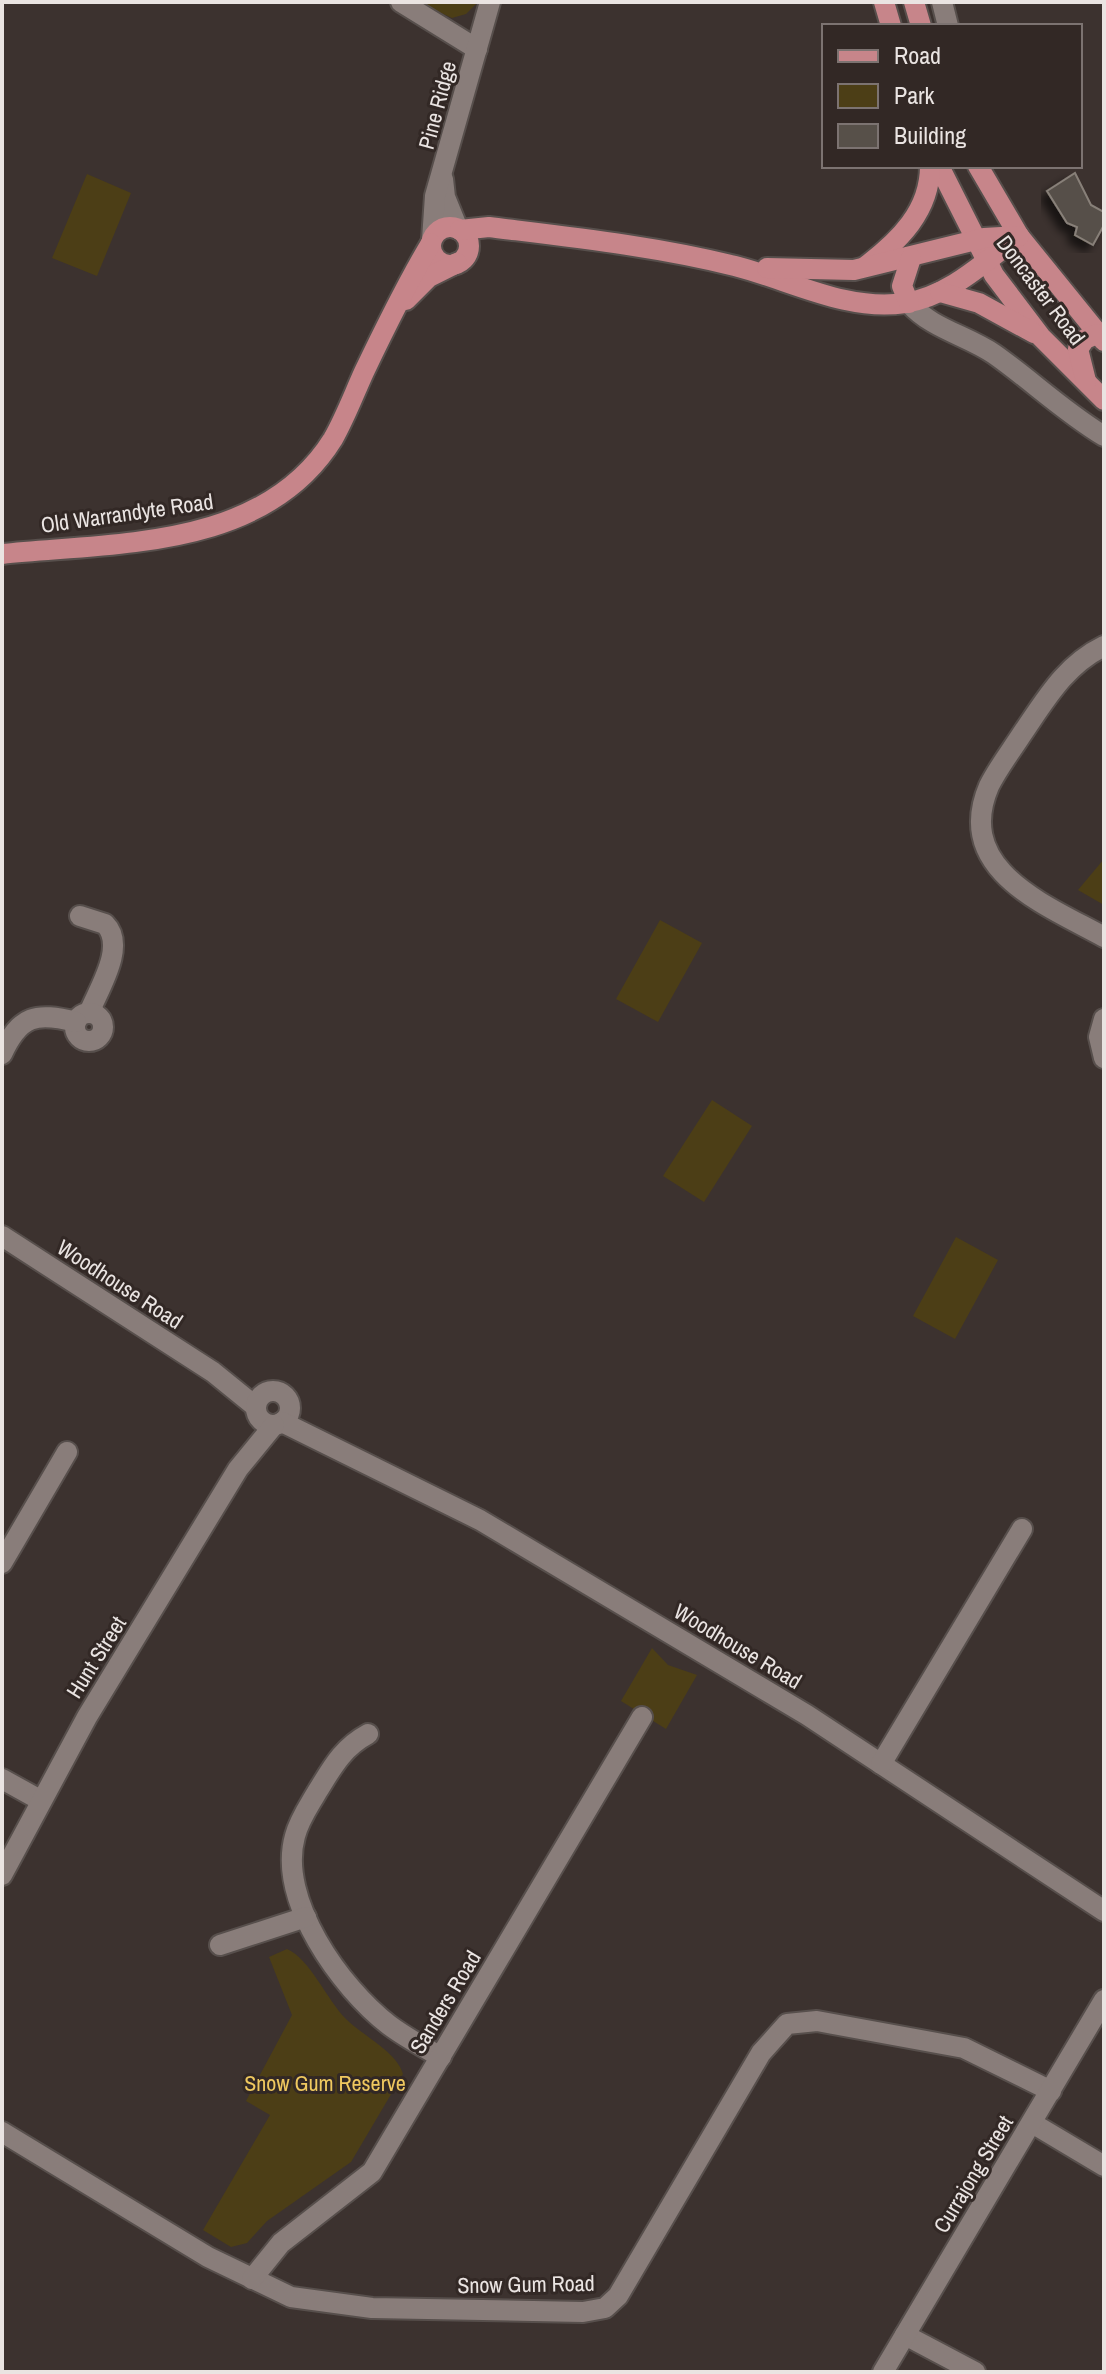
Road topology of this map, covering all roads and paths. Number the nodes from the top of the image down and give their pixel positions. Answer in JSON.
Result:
{"nodes":[{"id":1,"x":401,"y":2,"type":"edge"},
{"id":2,"x":490,"y":2,"type":"edge"},
{"id":3,"x":884,"y":2,"type":"edge"},
{"id":4,"x":914,"y":2,"type":"edge"},
{"id":5,"x":942,"y":2,"type":"edge"},
{"id":6,"x":890,"y":24,"type":"edge"},
{"id":7,"x":920,"y":24,"type":"edge"},
{"id":8,"x":948,"y":24,"type":"edge"},
{"id":9,"x":477,"y":49,"type":"junction"},
{"id":10,"x":930,"y":168,"type":"edge"},
{"id":11,"x":940,"y":168,"type":"edge"},
{"id":12,"x":979,"y":168,"type":"edge"},
{"id":13,"x":443,"y":175,"type":"junction"},
{"id":14,"x":459,"y":229,"type":"junction"},
{"id":15,"x":1019,"y":236,"type":"junction"},
{"id":16,"x":553,"y":237,"type":"junction"},
{"id":17,"x":432,"y":241,"type":"junction"},
{"id":18,"x":974,"y":241,"type":"junction"},
{"id":19,"x":911,"y":258,"type":"junction"},
{"id":20,"x":460,"y":261,"type":"junction"},
{"id":21,"x":985,"y":262,"type":"junction"},
{"id":22,"x":734,"y":266,"type":"junction"},
{"id":23,"x":862,"y":269,"type":"junction"},
{"id":24,"x":940,"y":292,"type":"junction"},
{"id":25,"x":909,"y":303,"type":"junction"},
{"id":26,"x":390,"y":318,"type":"junction"},
{"id":27,"x":1041,"y":337,"type":"junction"},
{"id":28,"x":1102,"y":337,"type":"edge"},
{"id":29,"x":1087,"y":385,"type":"junction"},
{"id":30,"x":1104,"y":400,"type":"edge"},
{"id":31,"x":1104,"y":436,"type":"edge"},
{"id":32,"x":2,"y":554,"type":"edge"},
{"id":33,"x":1104,"y":646,"type":"edge"},
{"id":34,"x":80,"y":916,"type":"dead end"},
{"id":35,"x":1104,"y":937,"type":"edge"},
{"id":36,"x":1104,"y":1019,"type":"edge"},
{"id":37,"x":2,"y":1054,"type":"edge"},
{"id":38,"x":1104,"y":1058,"type":"edge"},
{"id":39,"x":2,"y":1236,"type":"edge"},
{"id":40,"x":272,"y":1411,"type":"junction"},
{"id":41,"x":67,"y":1452,"type":"dead end"},
{"id":42,"x":1022,"y":1529,"type":"dead end"},
{"id":43,"x":2,"y":1563,"type":"edge"},
{"id":44,"x":642,"y":1717,"type":"dead end"},
{"id":45,"x":368,"y":1734,"type":"dead end"},
{"id":46,"x":881,"y":1764,"type":"junction"},
{"id":47,"x":2,"y":1779,"type":"edge"},
{"id":48,"x":40,"y":1800,"type":"junction"},
{"id":49,"x":2,"y":1875,"type":"edge"},
{"id":50,"x":1081,"y":1894,"type":"junction"},
{"id":51,"x":1104,"y":1902,"type":"edge"},
{"id":52,"x":1104,"y":1911,"type":"edge"},
{"id":53,"x":306,"y":1917,"type":"junction"},
{"id":54,"x":220,"y":1945,"type":"dead end"},
{"id":55,"x":1104,"y":2000,"type":"edge"},
{"id":56,"x":441,"y":2057,"type":"junction"},
{"id":57,"x":1048,"y":2096,"type":"junction"},
{"id":58,"x":1032,"y":2123,"type":"junction"},
{"id":59,"x":2,"y":2132,"type":"edge"},
{"id":60,"x":1104,"y":2166,"type":"edge"},
{"id":61,"x":252,"y":2279,"type":"junction"},
{"id":62,"x":905,"y":2335,"type":"junction"},
{"id":63,"x":883,"y":2372,"type":"edge"},
{"id":64,"x":975,"y":2372,"type":"edge"}],
"edges":[{"from":1,"to":9,"type":"street","name":"Pine Ridge"},
{"from":2,"to":9,"type":"street","name":"Pine Ridge"},
{"from":3,"to":6,"type":"main road"},
{"from":4,"to":7,"type":"main road"},
{"from":5,"to":8,"type":"street"},
{"from":9,"to":13,"type":"street","name":"Pine Ridge"},
{"from":10,"to":23,"type":"main road"},
{"from":11,"to":18,"type":"main road","name":"Doncaster Road"},
{"from":12,"to":15,"type":"main road","name":"Doncaster Road"},
{"from":13,"to":14,"type":"street","name":"Pine Ridge"},
{"from":13,"to":17,"type":"street","name":"Pine Ridge"},
{"from":14,"to":16,"type":"main road","name":"Old Warrandyte Road"},
{"from":14,"to":17,"type":"main road"},
{"from":14,"to":20,"type":"main road"},
{"from":15,"to":18,"type":"main road","name":"Old Warrandyte Road"},
{"from":15,"to":21,"type":"main road","name":"Old Warrandyte Road"},
{"from":15,"to":28,"type":"main road","name":"Doncaster Road"},
{"from":16,"to":20,"type":"main road","name":"Old Warrandyte Road"},
{"from":16,"to":22,"type":"main road","name":"Old Warrandyte Road"},
{"from":17,"to":20,"type":"main road"},
{"from":17,"to":26,"type":"main road","name":"Old Warrandyte Road"},
{"from":18,"to":19,"type":"main road","name":"Old Warrandyte Road"},
{"from":18,"to":21,"type":"main road","name":"Doncaster Road"},
{"from":19,"to":23,"type":"main road","name":"Old Warrandyte Road"},
{"from":19,"to":25,"type":"main road"},
{"from":20,"to":26,"type":"main road","name":"Old Warrandyte Road"},
{"from":21,"to":24,"type":"main road","name":"Old Warrandyte Road"},
{"from":21,"to":27,"type":"main road","name":"Doncaster Road"},
{"from":22,"to":23,"type":"main road","name":"Old Warrandyte Road"},
{"from":22,"to":25,"type":"main road","name":"Old Warrandyte Road"},
{"from":24,"to":25,"type":"main road","name":"Old Warrandyte Road"},
{"from":24,"to":27,"type":"main road"},
{"from":25,"to":31,"type":"street"},
{"from":26,"to":32,"type":"main road","name":"Old Warrandyte Road"},
{"from":27,"to":29,"type":"main road","name":"Doncaster Road"},
{"from":28,"to":29,"type":"main road"},
{"from":29,"to":30,"type":"main road","name":"Doncaster Road"},
{"from":33,"to":35,"type":"street"},
{"from":34,"to":37,"type":"street"},
{"from":36,"to":38,"type":"street"},
{"from":39,"to":40,"type":"street","name":"Woodhouse Road"},
{"from":40,"to":46,"type":"street","name":"Woodhouse Road"},
{"from":40,"to":48,"type":"street","name":"Hunt Street"},
{"from":41,"to":43,"type":"street"},
{"from":42,"to":46,"type":"street"},
{"from":44,"to":56,"type":"street","name":"Sanders Road"},
{"from":45,"to":53,"type":"street"},
{"from":46,"to":50,"type":"street","name":"Woodhouse Road"},
{"from":47,"to":48,"type":"street"},
{"from":48,"to":49,"type":"street","name":"Hunt Street"},
{"from":50,"to":51,"type":"street","name":"Woodhouse Road"},
{"from":50,"to":52,"type":"street","name":"Woodhouse Road"},
{"from":53,"to":54,"type":"street"},
{"from":53,"to":56,"type":"street"},
{"from":55,"to":57,"type":"street","name":"Currajong Street"},
{"from":56,"to":61,"type":"street","name":"Sanders Road"},
{"from":57,"to":58,"type":"street","name":"Currajong Street"},
{"from":57,"to":61,"type":"street","name":"Snow Gum Road"},
{"from":58,"to":60,"type":"street"},
{"from":58,"to":62,"type":"street","name":"Currajong Street"},
{"from":59,"to":61,"type":"street","name":"Snow Gum Road"},
{"from":62,"to":63,"type":"street","name":"Currajong Street"},
{"from":62,"to":64,"type":"street"}]}
